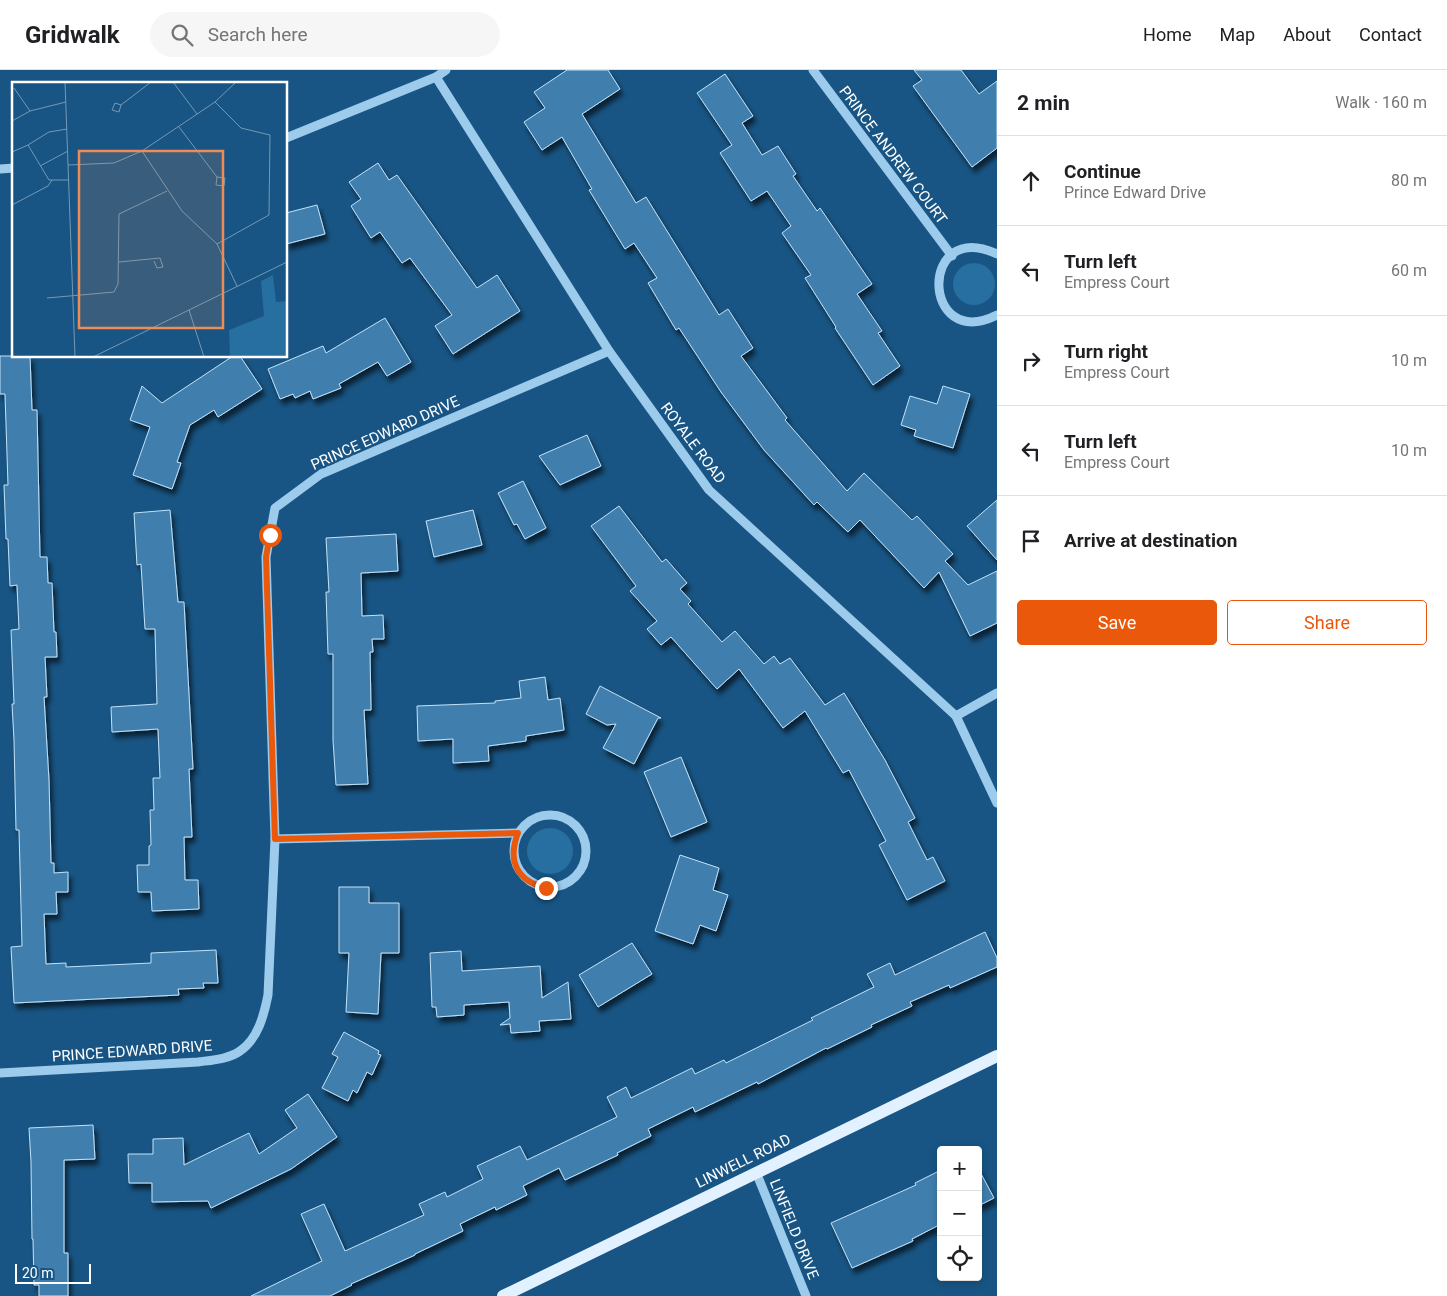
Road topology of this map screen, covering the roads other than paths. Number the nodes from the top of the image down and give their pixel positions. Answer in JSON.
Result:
{"nodes":[{"id":1,"x":446,"y":70,"type":"edge"},
{"id":2,"x":813,"y":70,"type":"edge"},
{"id":3,"x":436,"y":77,"type":"junction"},
{"id":4,"x":288,"y":137,"type":"edge"},
{"id":5,"x":997,"y":254,"type":"edge"},
{"id":6,"x":952,"y":256,"type":"junction"},
{"id":7,"x":997,"y":315,"type":"edge"},
{"id":8,"x":609,"y":351,"type":"junction"},
{"id":9,"x":997,"y":693,"type":"edge"},
{"id":10,"x":956,"y":716,"type":"junction"},
{"id":11,"x":997,"y":803,"type":"edge"},
{"id":12,"x":518,"y":833,"type":"junction"},
{"id":13,"x":275,"y":839,"type":"junction"},
{"id":14,"x":997,"y":1056,"type":"edge"},
{"id":15,"x":0,"y":1073,"type":"edge"},
{"id":16,"x":756,"y":1172,"type":"junction"},
{"id":17,"x":503,"y":1296,"type":"edge"},
{"id":18,"x":806,"y":1296,"type":"edge"}],
"edges":[{"from":1,"to":3,"type":"street"},
{"from":2,"to":6,"type":"street","name":"PRINCE ANDREW COURT"},
{"from":3,"to":4,"type":"street"},
{"from":3,"to":8,"type":"street","name":"ROYALE ROAD"},
{"from":5,"to":6,"type":"street"},
{"from":6,"to":7,"type":"street"},
{"from":8,"to":10,"type":"street","name":"ROYALE ROAD"},
{"from":8,"to":13,"type":"street","name":"PRINCE EDWARD DRIVE"},
{"from":9,"to":10,"type":"street"},
{"from":10,"to":11,"type":"street","name":"ROYALE ROAD"},
{"from":12,"to":12,"type":"street"},
{"from":12,"to":13,"type":"street"},
{"from":13,"to":15,"type":"street","name":"PRINCE EDWARD DRIVE"},
{"from":14,"to":16,"type":"main road","name":"LINWELL ROAD"},
{"from":16,"to":17,"type":"main road","name":"LINWELL ROAD"},
{"from":16,"to":18,"type":"street","name":"LINFIELD DRIVE"}]}
